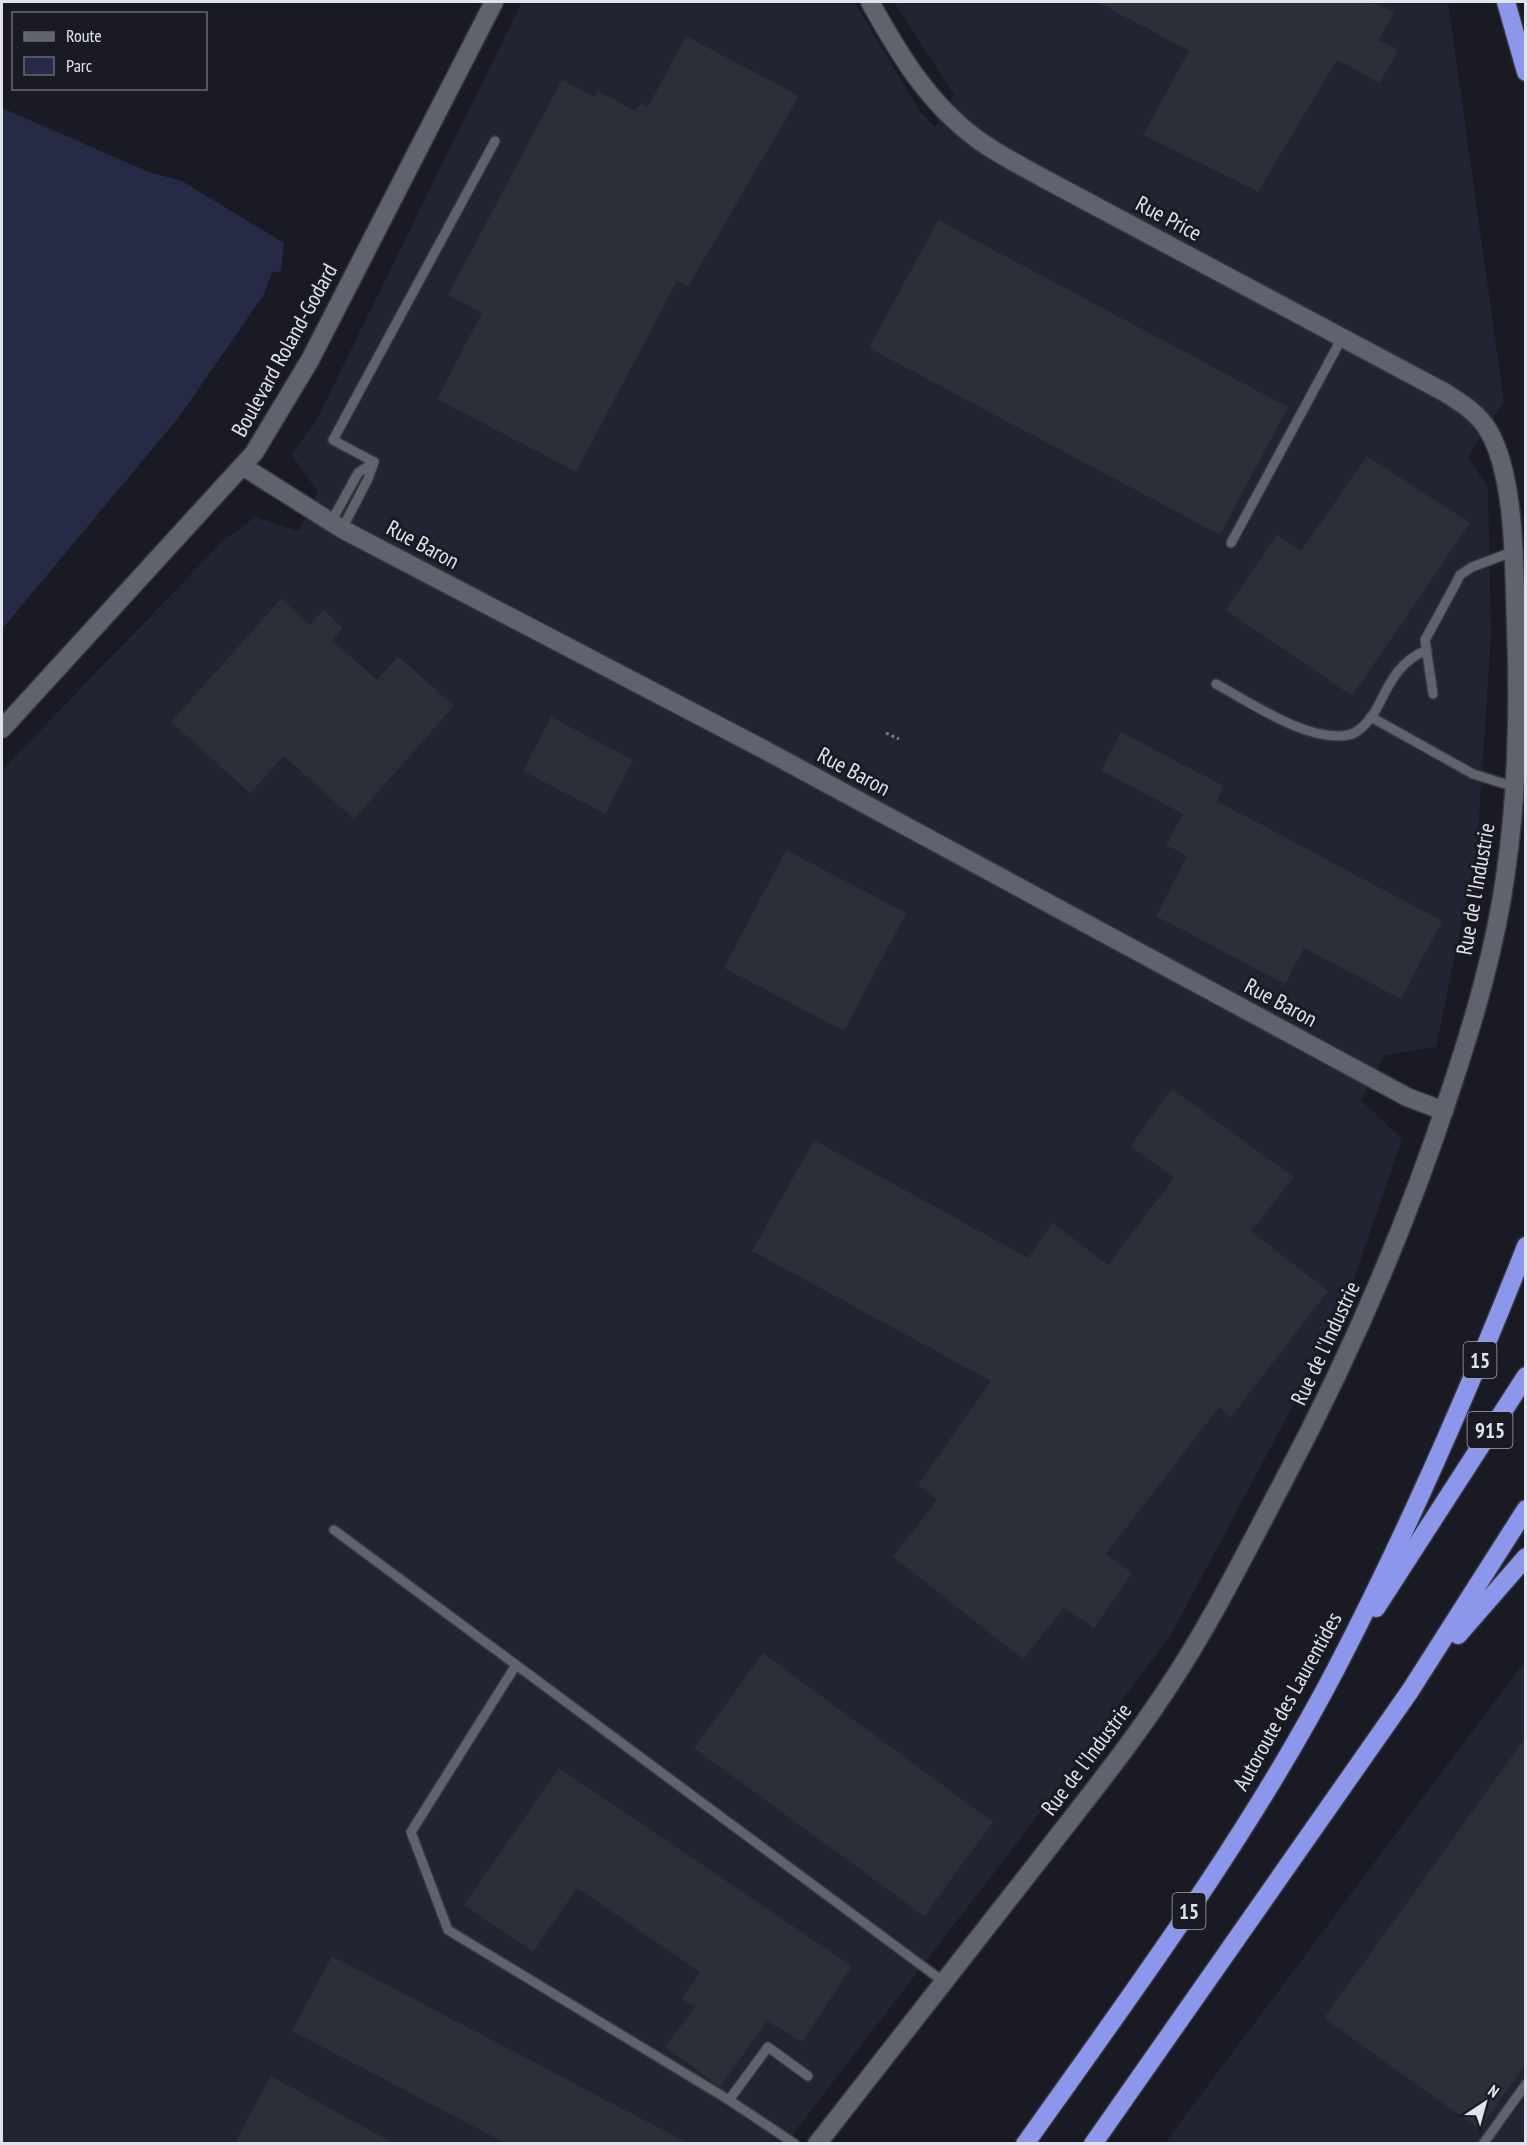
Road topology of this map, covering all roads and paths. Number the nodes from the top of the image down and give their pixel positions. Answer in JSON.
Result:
{"nodes":[{"id":1,"x":494,"y":2,"type":"edge"},
{"id":2,"x":870,"y":2,"type":"edge"},
{"id":3,"x":1506,"y":2,"type":"edge"},
{"id":4,"x":1526,"y":72,"type":"edge"},
{"id":5,"x":495,"y":141,"type":"dead end"},
{"id":6,"x":1342,"y":338,"type":"junction"},
{"id":7,"x":1488,"y":429,"type":"joint"},
{"id":8,"x":244,"y":467,"type":"junction"},
{"id":9,"x":337,"y":526,"type":"junction"},
{"id":10,"x":1231,"y":543,"type":"dead end"},
{"id":11,"x":1512,"y":552,"type":"junction"},
{"id":12,"x":1427,"y":650,"type":"junction"},
{"id":13,"x":1216,"y":684,"type":"dead end"},
{"id":14,"x":1433,"y":694,"type":"dead end"},
{"id":15,"x":1371,"y":717,"type":"junction"},
{"id":16,"x":2,"y":729,"type":"edge"},
{"id":17,"x":886,"y":732,"type":"dead end"},
{"id":18,"x":899,"y":739,"type":"dead end"},
{"id":19,"x":1515,"y":787,"type":"junction"},
{"id":20,"x":1444,"y":1111,"type":"junction"},
{"id":21,"x":1526,"y":1246,"type":"edge"},
{"id":22,"x":1526,"y":1376,"type":"edge"},
{"id":23,"x":1526,"y":1509,"type":"edge"},
{"id":24,"x":334,"y":1530,"type":"dead end"},
{"id":25,"x":1526,"y":1557,"type":"edge"},
{"id":26,"x":516,"y":1665,"type":"junction"},
{"id":27,"x":1337,"y":1667,"type":"junction"},
{"id":28,"x":1410,"y":1691,"type":"junction"},
{"id":29,"x":944,"y":1982,"type":"junction"},
{"id":30,"x":808,"y":2076,"type":"dead end"},
{"id":31,"x":1526,"y":2084,"type":"edge"},
{"id":32,"x":729,"y":2100,"type":"junction"},
{"id":33,"x":795,"y":2144,"type":"edge"},
{"id":34,"x":817,"y":2144,"type":"edge"},
{"id":35,"x":1025,"y":2144,"type":"edge"},
{"id":36,"x":1093,"y":2144,"type":"edge"},
{"id":37,"x":1483,"y":2144,"type":"edge"}],
"edges":[{"from":1,"to":8,"type":"street","name":"Boulevard Roland-Godard"},
{"from":2,"to":6,"type":"street","name":"Rue Price"},
{"from":3,"to":4,"type":"highway"},
{"from":5,"to":9,"type":"lane"},
{"from":6,"to":7,"type":"street","name":"Rue Price"},
{"from":6,"to":10,"type":"lane"},
{"from":7,"to":11,"type":"street","name":"Rue de l'Industrie"},
{"from":8,"to":9,"type":"street","name":"Rue Baron"},
{"from":8,"to":16,"type":"street","name":"Boulevard Roland-Godard"},
{"from":9,"to":20,"type":"street","name":"Rue Baron"},
{"from":11,"to":12,"type":"lane"},
{"from":11,"to":19,"type":"street","name":"Rue de l'Industrie"},
{"from":12,"to":14,"type":"lane"},
{"from":12,"to":15,"type":"lane"},
{"from":13,"to":15,"type":"lane"},
{"from":15,"to":19,"type":"lane"},
{"from":17,"to":18,"type":"path"},
{"from":19,"to":20,"type":"street","name":"Rue de l'Industrie"},
{"from":20,"to":29,"type":"street","name":"Rue de l'Industrie"},
{"from":21,"to":27,"type":"highway","name":"Autoroute des Laurentides","number":"15"},
{"from":22,"to":27,"type":"highway","number":"915"},
{"from":23,"to":28,"type":"highway","number":"15"},
{"from":24,"to":26,"type":"lane"},
{"from":25,"to":28,"type":"highway"},
{"from":26,"to":29,"type":"lane"},
{"from":26,"to":32,"type":"lane"},
{"from":27,"to":35,"type":"highway","name":"Autoroute des Laurentides","number":"15"},
{"from":28,"to":36,"type":"highway","number":"15"},
{"from":29,"to":34,"type":"street","name":"Rue de l'Industrie"},
{"from":30,"to":32,"type":"lane"},
{"from":31,"to":37,"type":"lane"},
{"from":32,"to":33,"type":"lane"}]}
